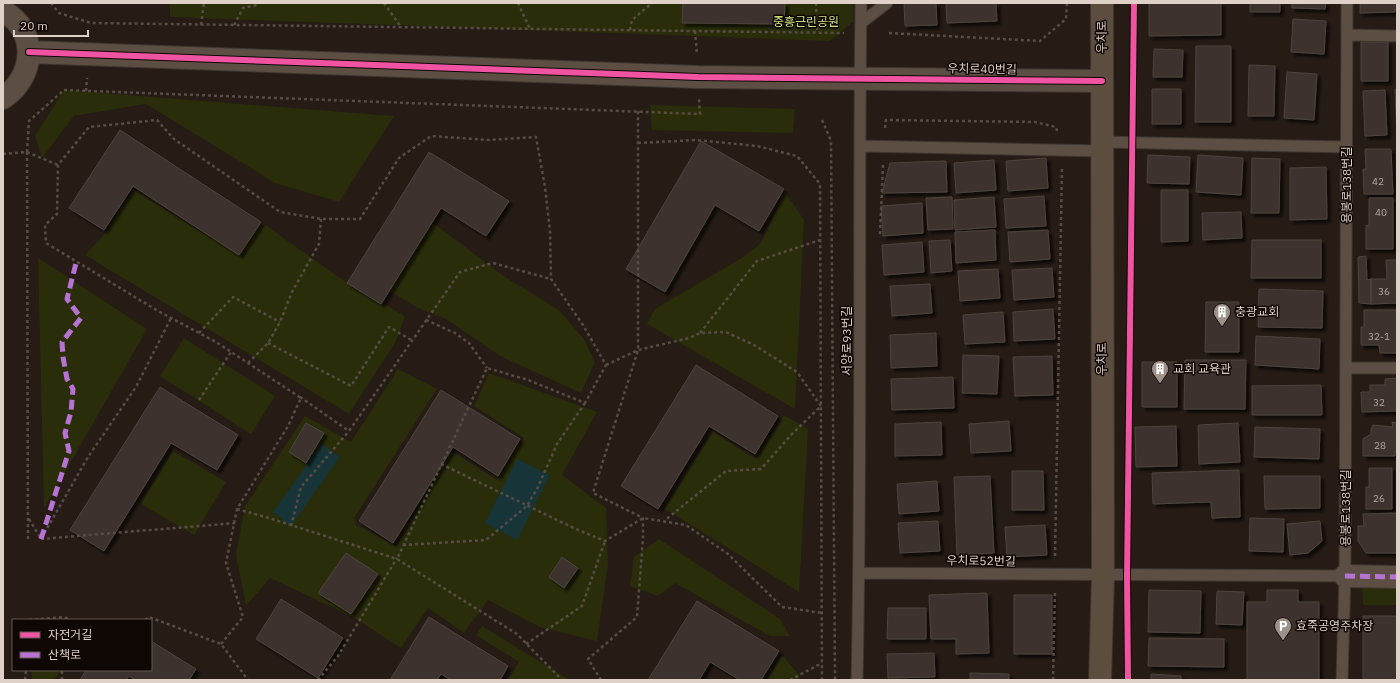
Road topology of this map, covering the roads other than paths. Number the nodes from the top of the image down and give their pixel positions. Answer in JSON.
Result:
{"nodes":[{"id":1,"x":862,"y":3,"type":"edge"},
{"id":2,"x":887,"y":3,"type":"edge"},
{"id":3,"x":1102,"y":3,"type":"edge"},
{"id":4,"x":1347,"y":3,"type":"edge"},
{"id":5,"x":3,"y":10,"type":"edge"},
{"id":6,"x":861,"y":23,"type":"junction"},
{"id":7,"x":1347,"y":35,"type":"junction"},
{"id":8,"x":1397,"y":36,"type":"edge"},
{"id":9,"x":29,"y":52,"type":"junction"},
{"id":10,"x":861,"y":78,"type":"junction"},
{"id":11,"x":1102,"y":81,"type":"junction"},
{"id":12,"x":3,"y":98,"type":"edge"},
{"id":13,"x":860,"y":146,"type":"junction"},
{"id":14,"x":1102,"y":146,"type":"junction"},
{"id":15,"x":1347,"y":147,"type":"junction"},
{"id":16,"x":1346,"y":368,"type":"junction"},
{"id":17,"x":1397,"y":368,"type":"edge"},
{"id":18,"x":860,"y":573,"type":"junction"},
{"id":19,"x":1103,"y":575,"type":"junction"},
{"id":20,"x":1345,"y":576,"type":"junction"},
{"id":21,"x":1397,"y":577,"type":"edge"},
{"id":22,"x":857,"y":680,"type":"edge"},
{"id":23,"x":1100,"y":680,"type":"edge"},
{"id":24,"x":1342,"y":680,"type":"edge"}],
"edges":[{"from":1,"to":6,"type":"lane","name":"서양로93번길"},
{"from":2,"to":6,"type":"lane"},
{"from":3,"to":11,"type":"main road","name":"우치로"},
{"from":4,"to":7,"type":"lane","name":"용봉로138번길"},
{"from":5,"to":9,"type":"street"},
{"from":6,"to":10,"type":"lane","name":"서양로93번길"},
{"from":7,"to":8,"type":"lane"},
{"from":7,"to":15,"type":"lane","name":"용봉로138번길"},
{"from":9,"to":10,"type":"street","name":"우치로40번길"},
{"from":9,"to":12,"type":"street"},
{"from":10,"to":11,"type":"street","name":"우치로40번길"},
{"from":10,"to":13,"type":"lane","name":"서양로93번길"},
{"from":11,"to":14,"type":"main road","name":"우치로"},
{"from":13,"to":14,"type":"lane"},
{"from":13,"to":18,"type":"lane","name":"서양로93번길"},
{"from":14,"to":15,"type":"lane"},
{"from":14,"to":19,"type":"main road","name":"우치로"},
{"from":15,"to":16,"type":"lane","name":"용봉로138번길"},
{"from":16,"to":17,"type":"lane"},
{"from":16,"to":20,"type":"lane","name":"용봉로138번길"},
{"from":18,"to":19,"type":"lane","name":"우치로52번길"},
{"from":18,"to":22,"type":"lane","name":"서양로93번길"},
{"from":19,"to":20,"type":"lane"},
{"from":19,"to":23,"type":"main road","name":"우치로"},
{"from":20,"to":21,"type":"street"},
{"from":20,"to":24,"type":"lane","name":"용봉로138번길"}]}
